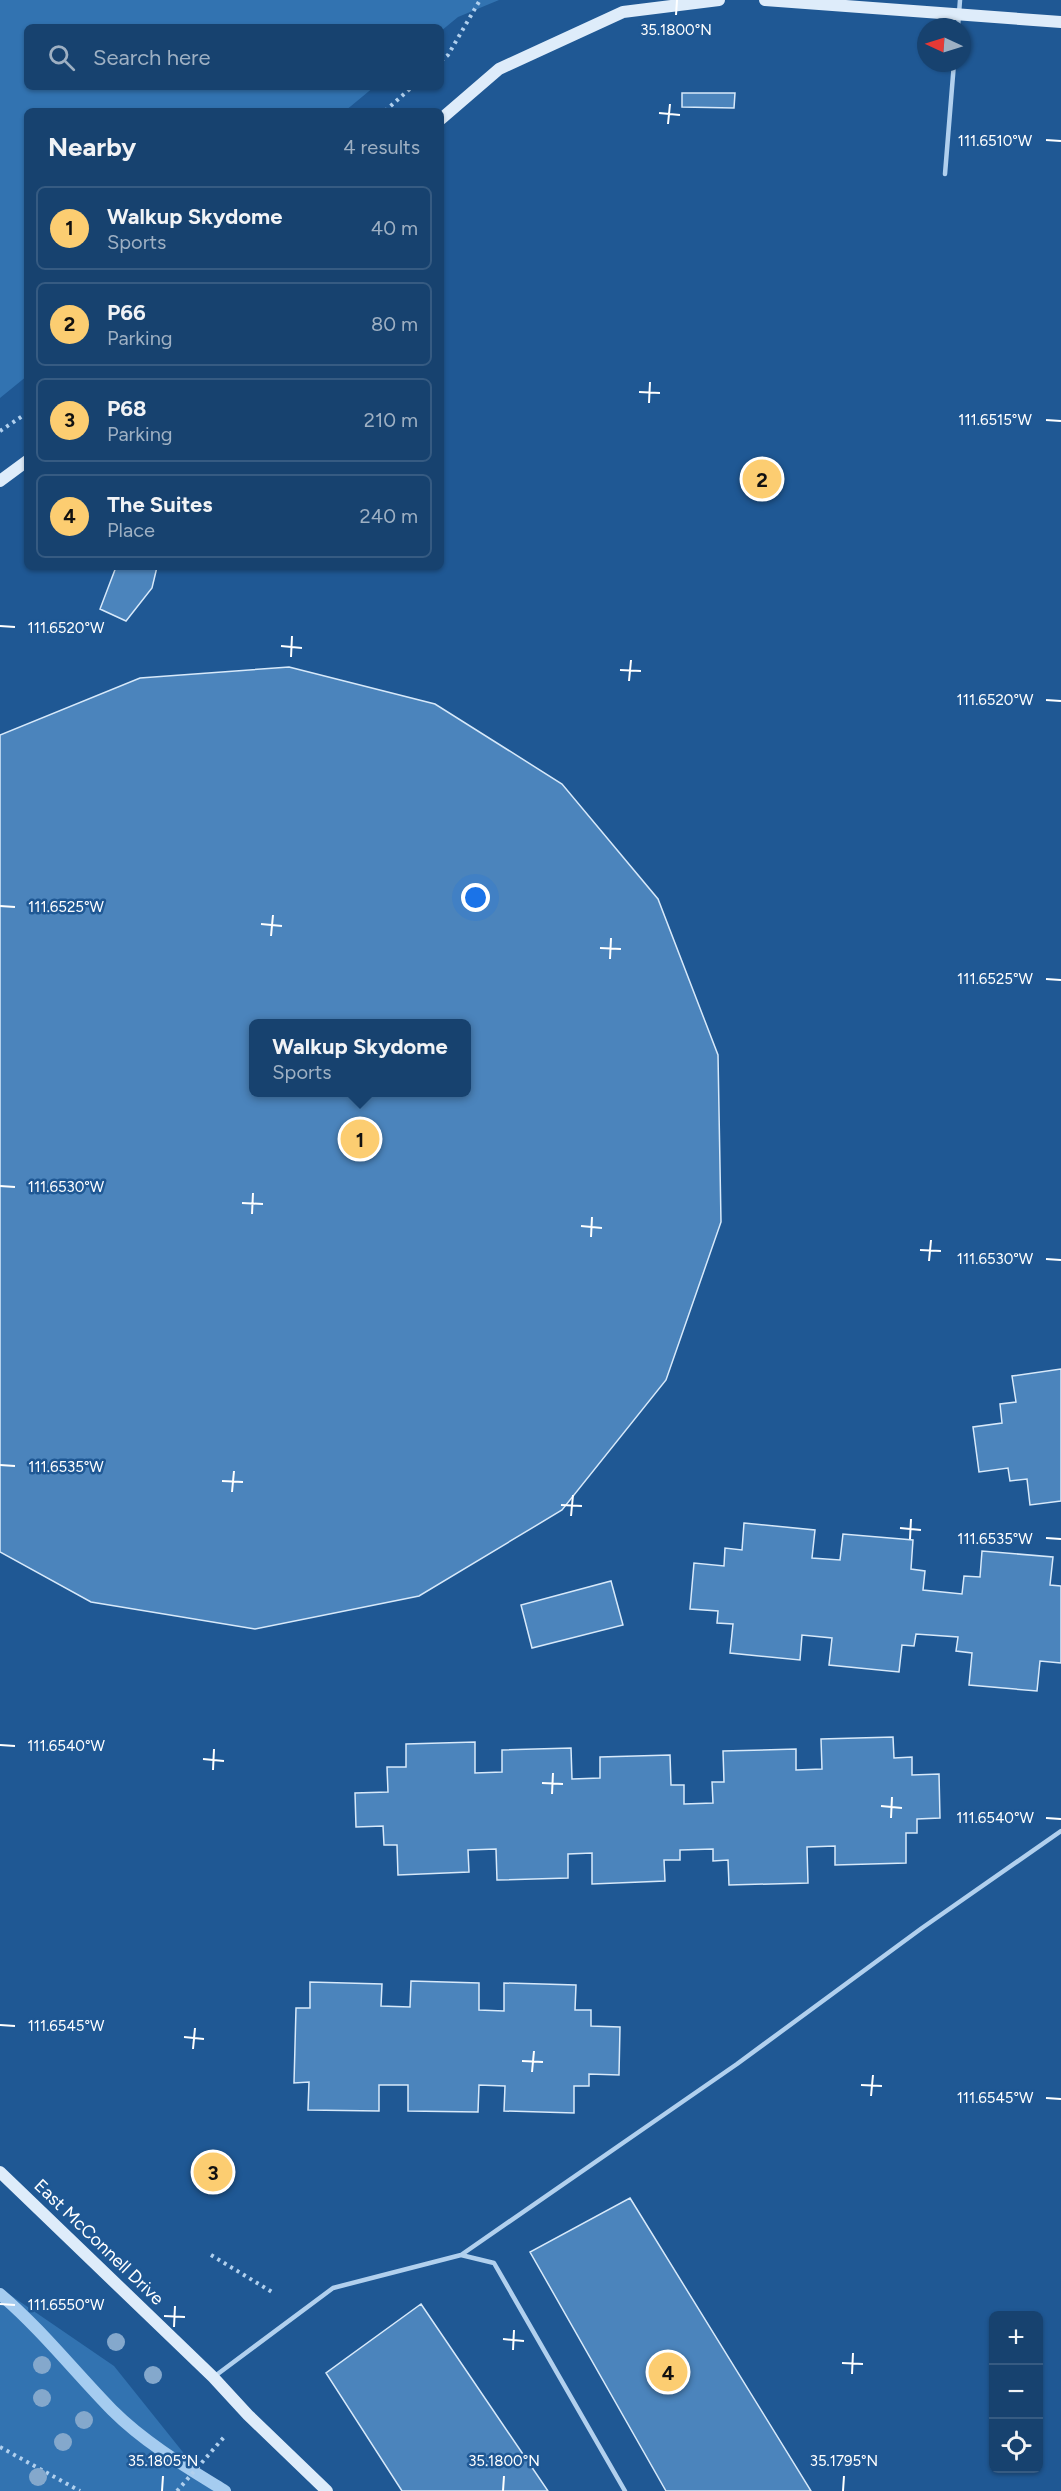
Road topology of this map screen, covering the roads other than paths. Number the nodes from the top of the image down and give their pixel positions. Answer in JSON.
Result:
{"nodes":[{"id":1,"x":719,"y":0,"type":"edge"},
{"id":2,"x":765,"y":0,"type":"edge"},
{"id":3,"x":960,"y":0,"type":"edge"},
{"id":4,"x":931,"y":18,"type":"edge"},
{"id":5,"x":959,"y":18,"type":"edge"},
{"id":6,"x":971,"y":21,"type":"edge"},
{"id":7,"x":1061,"y":22,"type":"edge"},
{"id":8,"x":953,"y":72,"type":"edge"},
{"id":9,"x":444,"y":116,"type":"edge"},
{"id":10,"x":945,"y":174,"type":"dead end"},
{"id":11,"x":24,"y":463,"type":"edge"},
{"id":12,"x":0,"y":481,"type":"edge"},
{"id":13,"x":1061,"y":1831,"type":"edge"},
{"id":14,"x":0,"y":2172,"type":"edge"},
{"id":15,"x":461,"y":2255,"type":"junction"},
{"id":16,"x":213,"y":2377,"type":"junction"},
{"id":17,"x":327,"y":2491,"type":"edge"},
{"id":18,"x":625,"y":2491,"type":"edge"}],
"edges":[{"from":1,"to":9,"type":"street"},
{"from":2,"to":4,"type":"street"},
{"from":3,"to":5,"type":"lane"},
{"from":6,"to":7,"type":"street"},
{"from":8,"to":10,"type":"lane"},
{"from":11,"to":12,"type":"street"},
{"from":13,"to":15,"type":"lane"},
{"from":14,"to":16,"type":"street","name":"East McConnell Drive"},
{"from":15,"to":16,"type":"lane"},
{"from":15,"to":18,"type":"lane"},
{"from":16,"to":17,"type":"street","name":"East McConnell Drive"}]}
